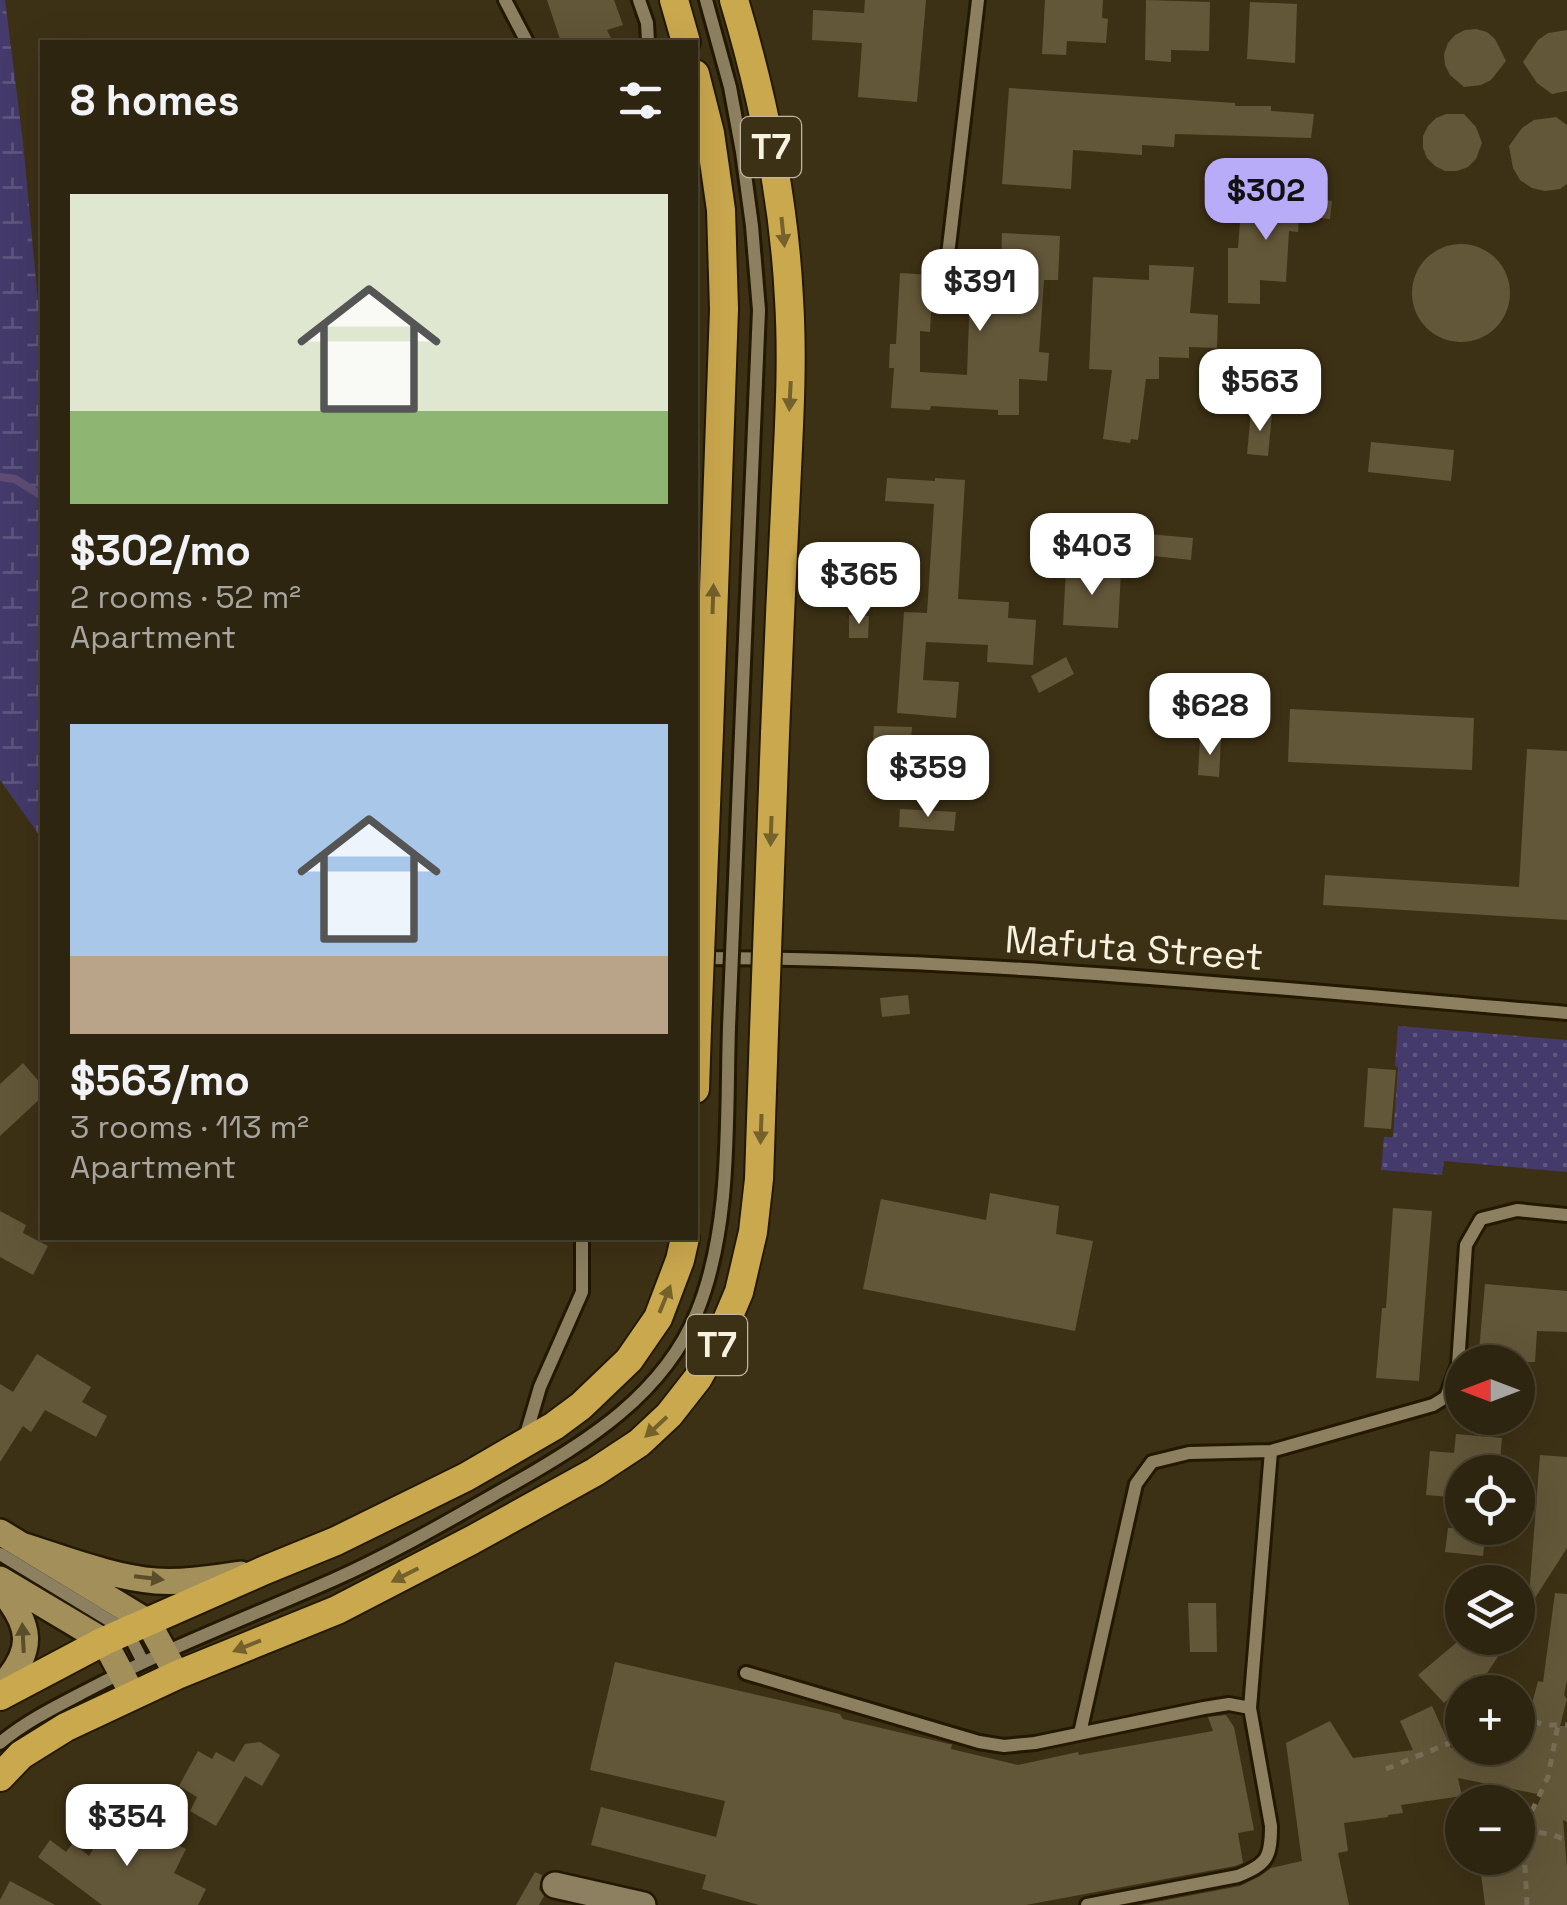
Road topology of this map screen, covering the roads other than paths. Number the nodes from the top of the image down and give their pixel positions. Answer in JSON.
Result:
{"nodes":[{"id":1,"x":505,"y":0,"type":"edge"},
{"id":2,"x":639,"y":0,"type":"edge"},
{"id":3,"x":674,"y":0,"type":"edge"},
{"id":4,"x":706,"y":0,"type":"edge"},
{"id":5,"x":734,"y":0,"type":"edge"},
{"id":6,"x":978,"y":0,"type":"edge"},
{"id":7,"x":527,"y":40,"type":"edge"},
{"id":8,"x":648,"y":40,"type":"edge"},
{"id":9,"x":674,"y":40,"type":"edge"},
{"id":10,"x":685,"y":40,"type":"edge"},
{"id":11,"x":698,"y":86,"type":"edge"},
{"id":12,"x":948,"y":255,"type":"dead end"},
{"id":13,"x":698,"y":958,"type":"edge"},
{"id":14,"x":698,"y":1003,"type":"edge"},
{"id":15,"x":1567,"y":1012,"type":"edge"},
{"id":16,"x":1567,"y":1215,"type":"edge"},
{"id":17,"x":582,"y":1240,"type":"edge"},
{"id":18,"x":685,"y":1240,"type":"edge"},
{"id":19,"x":522,"y":1445,"type":"junction"},
{"id":20,"x":1271,"y":1451,"type":"junction"},
{"id":21,"x":7,"y":1544,"type":"edge"},
{"id":22,"x":264,"y":1570,"type":"junction"},
{"id":23,"x":0,"y":1580,"type":"edge"},
{"id":24,"x":0,"y":1588,"type":"edge"},
{"id":25,"x":127,"y":1631,"type":"junction"},
{"id":26,"x":148,"y":1671,"type":"junction"},
{"id":27,"x":746,"y":1673,"type":"dead end"},
{"id":28,"x":0,"y":1688,"type":"edge"},
{"id":29,"x":0,"y":1696,"type":"edge"},
{"id":30,"x":1250,"y":1708,"type":"junction"},
{"id":31,"x":1080,"y":1733,"type":"junction"},
{"id":32,"x":0,"y":1742,"type":"edge"},
{"id":33,"x":0,"y":1777,"type":"edge"},
{"id":34,"x":556,"y":1886,"type":"dead end"},
{"id":35,"x":643,"y":1905,"type":"edge"},
{"id":36,"x":1087,"y":1905,"type":"edge"}],
"edges":[{"from":1,"to":7,"type":"lane"},
{"from":2,"to":8,"type":"lane"},
{"from":3,"to":9,"type":"lane"},
{"from":3,"to":10,"type":"highway"},
{"from":4,"to":26,"type":"lane","bridge":true},
{"from":5,"to":26,"type":"highway","number":"T7","one_way":true,"bridge":true},
{"from":6,"to":12,"type":"lane"},
{"from":14,"to":11,"type":"highway","number":"T7","one_way":true,"bridge":true},
{"from":13,"to":15,"type":"lane","name":"Mafuta Street"},
{"from":16,"to":20,"type":"lane"},
{"from":17,"to":19,"type":"lane"},
{"from":19,"to":18,"type":"highway","one_way":true},
{"from":19,"to":22,"type":"highway"},
{"from":20,"to":30,"type":"lane"},
{"from":20,"to":31,"type":"lane"},
{"from":21,"to":22,"type":"main road","one_way":true},
{"from":21,"to":25,"type":"main road"},
{"from":22,"to":25,"type":"highway"},
{"from":23,"to":25,"type":"main road"},
{"from":28,"to":24,"type":"main road","one_way":true},
{"from":25,"to":26,"type":"main road"},
{"from":25,"to":26,"type":"main road"},
{"from":25,"to":29,"type":"highway"},
{"from":26,"to":32,"type":"lane"},
{"from":26,"to":33,"type":"highway","number":"T7"},
{"from":27,"to":31,"type":"lane"},
{"from":30,"to":31,"type":"lane"},
{"from":30,"to":36,"type":"lane"},
{"from":34,"to":35,"type":"street"}]}
